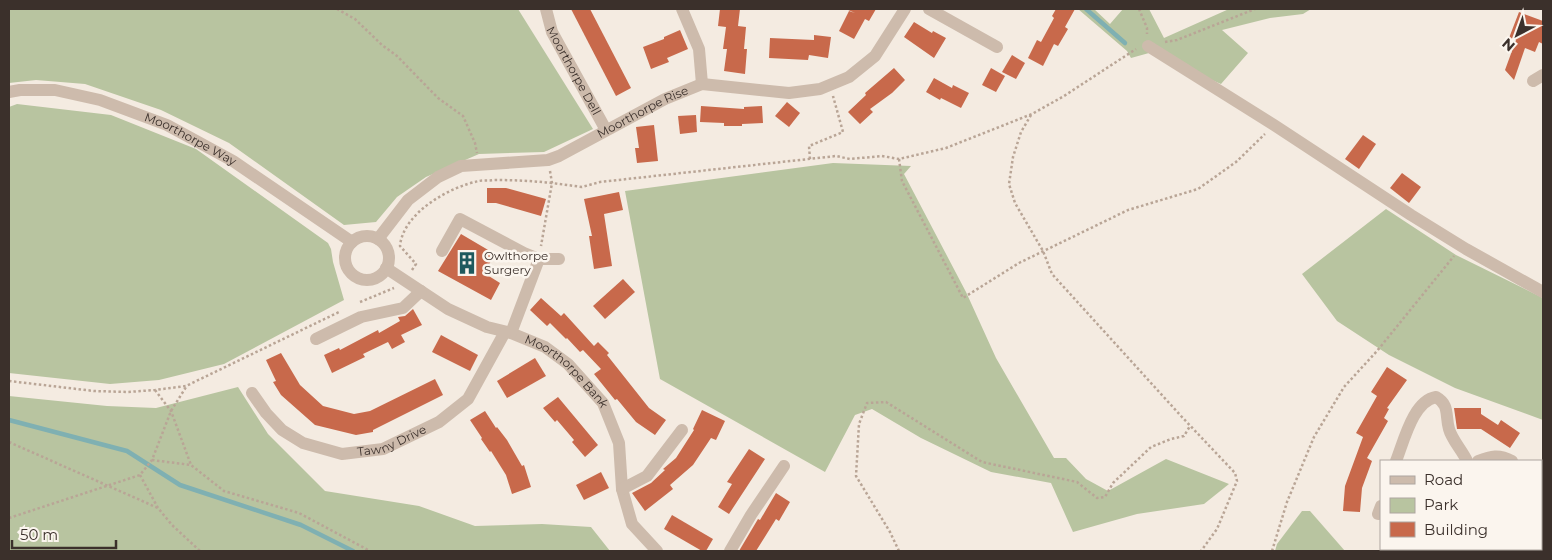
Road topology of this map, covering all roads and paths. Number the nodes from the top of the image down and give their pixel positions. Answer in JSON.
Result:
{"nodes":[{"id":1,"x":337,"y":9,"type":"edge"},
{"id":2,"x":546,"y":9,"type":"edge"},
{"id":3,"x":682,"y":9,"type":"edge"},
{"id":4,"x":905,"y":9,"type":"edge"},
{"id":5,"x":929,"y":9,"type":"edge"},
{"id":6,"x":1139,"y":9,"type":"edge"},
{"id":7,"x":1255,"y":9,"type":"edge"},
{"id":8,"x":1148,"y":46,"type":"junction"},
{"id":9,"x":997,"y":47,"type":"dead end"},
{"id":10,"x":702,"y":84,"type":"junction"},
{"id":11,"x":831,"y":85,"type":"junction"},
{"id":12,"x":9,"y":92,"type":"edge"},
{"id":13,"x":1032,"y":114,"type":"junction"},
{"id":14,"x":1274,"y":125,"type":"junction"},
{"id":15,"x":606,"y":130,"type":"junction"},
{"id":16,"x":810,"y":159,"type":"junction"},
{"id":17,"x":899,"y":159,"type":"junction"},
{"id":18,"x":548,"y":160,"type":"junction"},
{"id":19,"x":480,"y":164,"type":"junction"},
{"id":20,"x":552,"y":182,"type":"junction"},
{"id":21,"x":378,"y":239,"type":"junction"},
{"id":22,"x":352,"y":242,"type":"junction"},
{"id":23,"x":1462,"y":246,"type":"junction"},
{"id":24,"x":442,"y":251,"type":"dead end"},
{"id":25,"x":1043,"y":251,"type":"junction"},
{"id":26,"x":539,"y":259,"type":"junction"},
{"id":27,"x":559,"y":259,"type":"dead end"},
{"id":28,"x":386,"y":268,"type":"junction"},
{"id":29,"x":406,"y":280,"type":"junction"},
{"id":30,"x":421,"y":291,"type":"junction"},
{"id":31,"x":1543,"y":292,"type":"edge"},
{"id":32,"x":355,"y":305,"type":"dead end"},
{"id":33,"x":346,"y":308,"type":"dead end"},
{"id":34,"x":508,"y":332,"type":"junction"},
{"id":35,"x":316,"y":339,"type":"dead end"},
{"id":36,"x":9,"y":381,"type":"edge"},
{"id":37,"x":186,"y":386,"type":"junction"},
{"id":38,"x":155,"y":390,"type":"junction"},
{"id":39,"x":252,"y":393,"type":"dead end"},
{"id":40,"x":171,"y":411,"type":"junction"},
{"id":41,"x":1190,"y":426,"type":"junction"},
{"id":42,"x":682,"y":430,"type":"dead end"},
{"id":43,"x":9,"y":442,"type":"edge"},
{"id":44,"x":152,"y":460,"type":"junction"},
{"id":45,"x":1396,"y":460,"type":"edge"},
{"id":46,"x":1466,"y":460,"type":"edge"},
{"id":47,"x":1480,"y":460,"type":"edge"},
{"id":48,"x":1509,"y":460,"type":"edge"},
{"id":49,"x":191,"y":465,"type":"junction"},
{"id":50,"x":784,"y":466,"type":"dead end"},
{"id":51,"x":140,"y":475,"type":"junction"},
{"id":52,"x":108,"y":485,"type":"junction"},
{"id":53,"x":622,"y":489,"type":"junction"},
{"id":54,"x":158,"y":508,"type":"junction"},
{"id":55,"x":9,"y":518,"type":"edge"},
{"id":56,"x":200,"y":551,"type":"edge"},
{"id":57,"x":370,"y":551,"type":"edge"},
{"id":58,"x":657,"y":551,"type":"edge"},
{"id":59,"x":730,"y":551,"type":"edge"},
{"id":60,"x":899,"y":551,"type":"edge"},
{"id":61,"x":1201,"y":551,"type":"edge"},
{"id":62,"x":1272,"y":551,"type":"edge"}],
"edges":[{"from":1,"to":19,"type":"path"},
{"from":2,"to":15,"type":"street","name":"Moorthorpe Dell"},
{"from":3,"to":10,"type":"street"},
{"from":4,"to":11,"type":"street","name":"Moorthorpe Rise"},
{"from":5,"to":9,"type":"street"},
{"from":6,"to":8,"type":"path"},
{"from":7,"to":8,"type":"path"},
{"from":8,"to":13,"type":"path"},
{"from":8,"to":14,"type":"street"},
{"from":10,"to":11,"type":"street","name":"Moorthorpe Rise"},
{"from":10,"to":15,"type":"street","name":"Moorthorpe Rise"},
{"from":11,"to":16,"type":"path"},
{"from":12,"to":22,"type":"street","name":"Moorthorpe Way"},
{"from":13,"to":17,"type":"path"},
{"from":13,"to":25,"type":"path"},
{"from":14,"to":23,"type":"street"},
{"from":14,"to":25,"type":"path"},
{"from":15,"to":18,"type":"street","name":"Moorthorpe Rise"},
{"from":16,"to":17,"type":"path"},
{"from":16,"to":20,"type":"path"},
{"from":17,"to":25,"type":"path"},
{"from":18,"to":19,"type":"street","name":"Moorthorpe Rise"},
{"from":18,"to":20,"type":"path"},
{"from":19,"to":21,"type":"street","name":"Moorthorpe Rise"},
{"from":20,"to":26,"type":"path"},
{"from":21,"to":22,"type":"street"},
{"from":21,"to":28,"type":"street"},
{"from":22,"to":28,"type":"street"},
{"from":23,"to":31,"type":"street"},
{"from":23,"to":62,"type":"path"},
{"from":24,"to":26,"type":"street"},
{"from":25,"to":41,"type":"path"},
{"from":26,"to":27,"type":"street"},
{"from":26,"to":34,"type":"street","name":"Tawny Drive"},
{"from":28,"to":29,"type":"street","name":"Moorthorpe Bank"},
{"from":29,"to":30,"type":"street","name":"Moorthorpe Bank"},
{"from":29,"to":32,"type":"path"},
{"from":30,"to":34,"type":"street","name":"Moorthorpe Bank"},
{"from":30,"to":35,"type":"street"},
{"from":33,"to":37,"type":"path"},
{"from":34,"to":39,"type":"street","name":"Tawny Drive"},
{"from":34,"to":53,"type":"street","name":"Moorthorpe Bank"},
{"from":36,"to":38,"type":"path"},
{"from":37,"to":38,"type":"path"},
{"from":37,"to":40,"type":"path"},
{"from":38,"to":40,"type":"path"},
{"from":40,"to":44,"type":"path"},
{"from":40,"to":49,"type":"path"},
{"from":41,"to":60,"type":"path"},
{"from":41,"to":61,"type":"path"},
{"from":42,"to":53,"type":"street"},
{"from":43,"to":52,"type":"path"},
{"from":44,"to":49,"type":"path"},
{"from":44,"to":51,"type":"path"},
{"from":45,"to":46,"type":"street"},
{"from":47,"to":48,"type":"street"},
{"from":49,"to":57,"type":"path"},
{"from":50,"to":59,"type":"street"},
{"from":51,"to":52,"type":"path"},
{"from":51,"to":54,"type":"path"},
{"from":52,"to":54,"type":"path"},
{"from":52,"to":55,"type":"path"},
{"from":53,"to":58,"type":"street","name":"Moorthorpe Bank"},
{"from":54,"to":56,"type":"path"}]}
